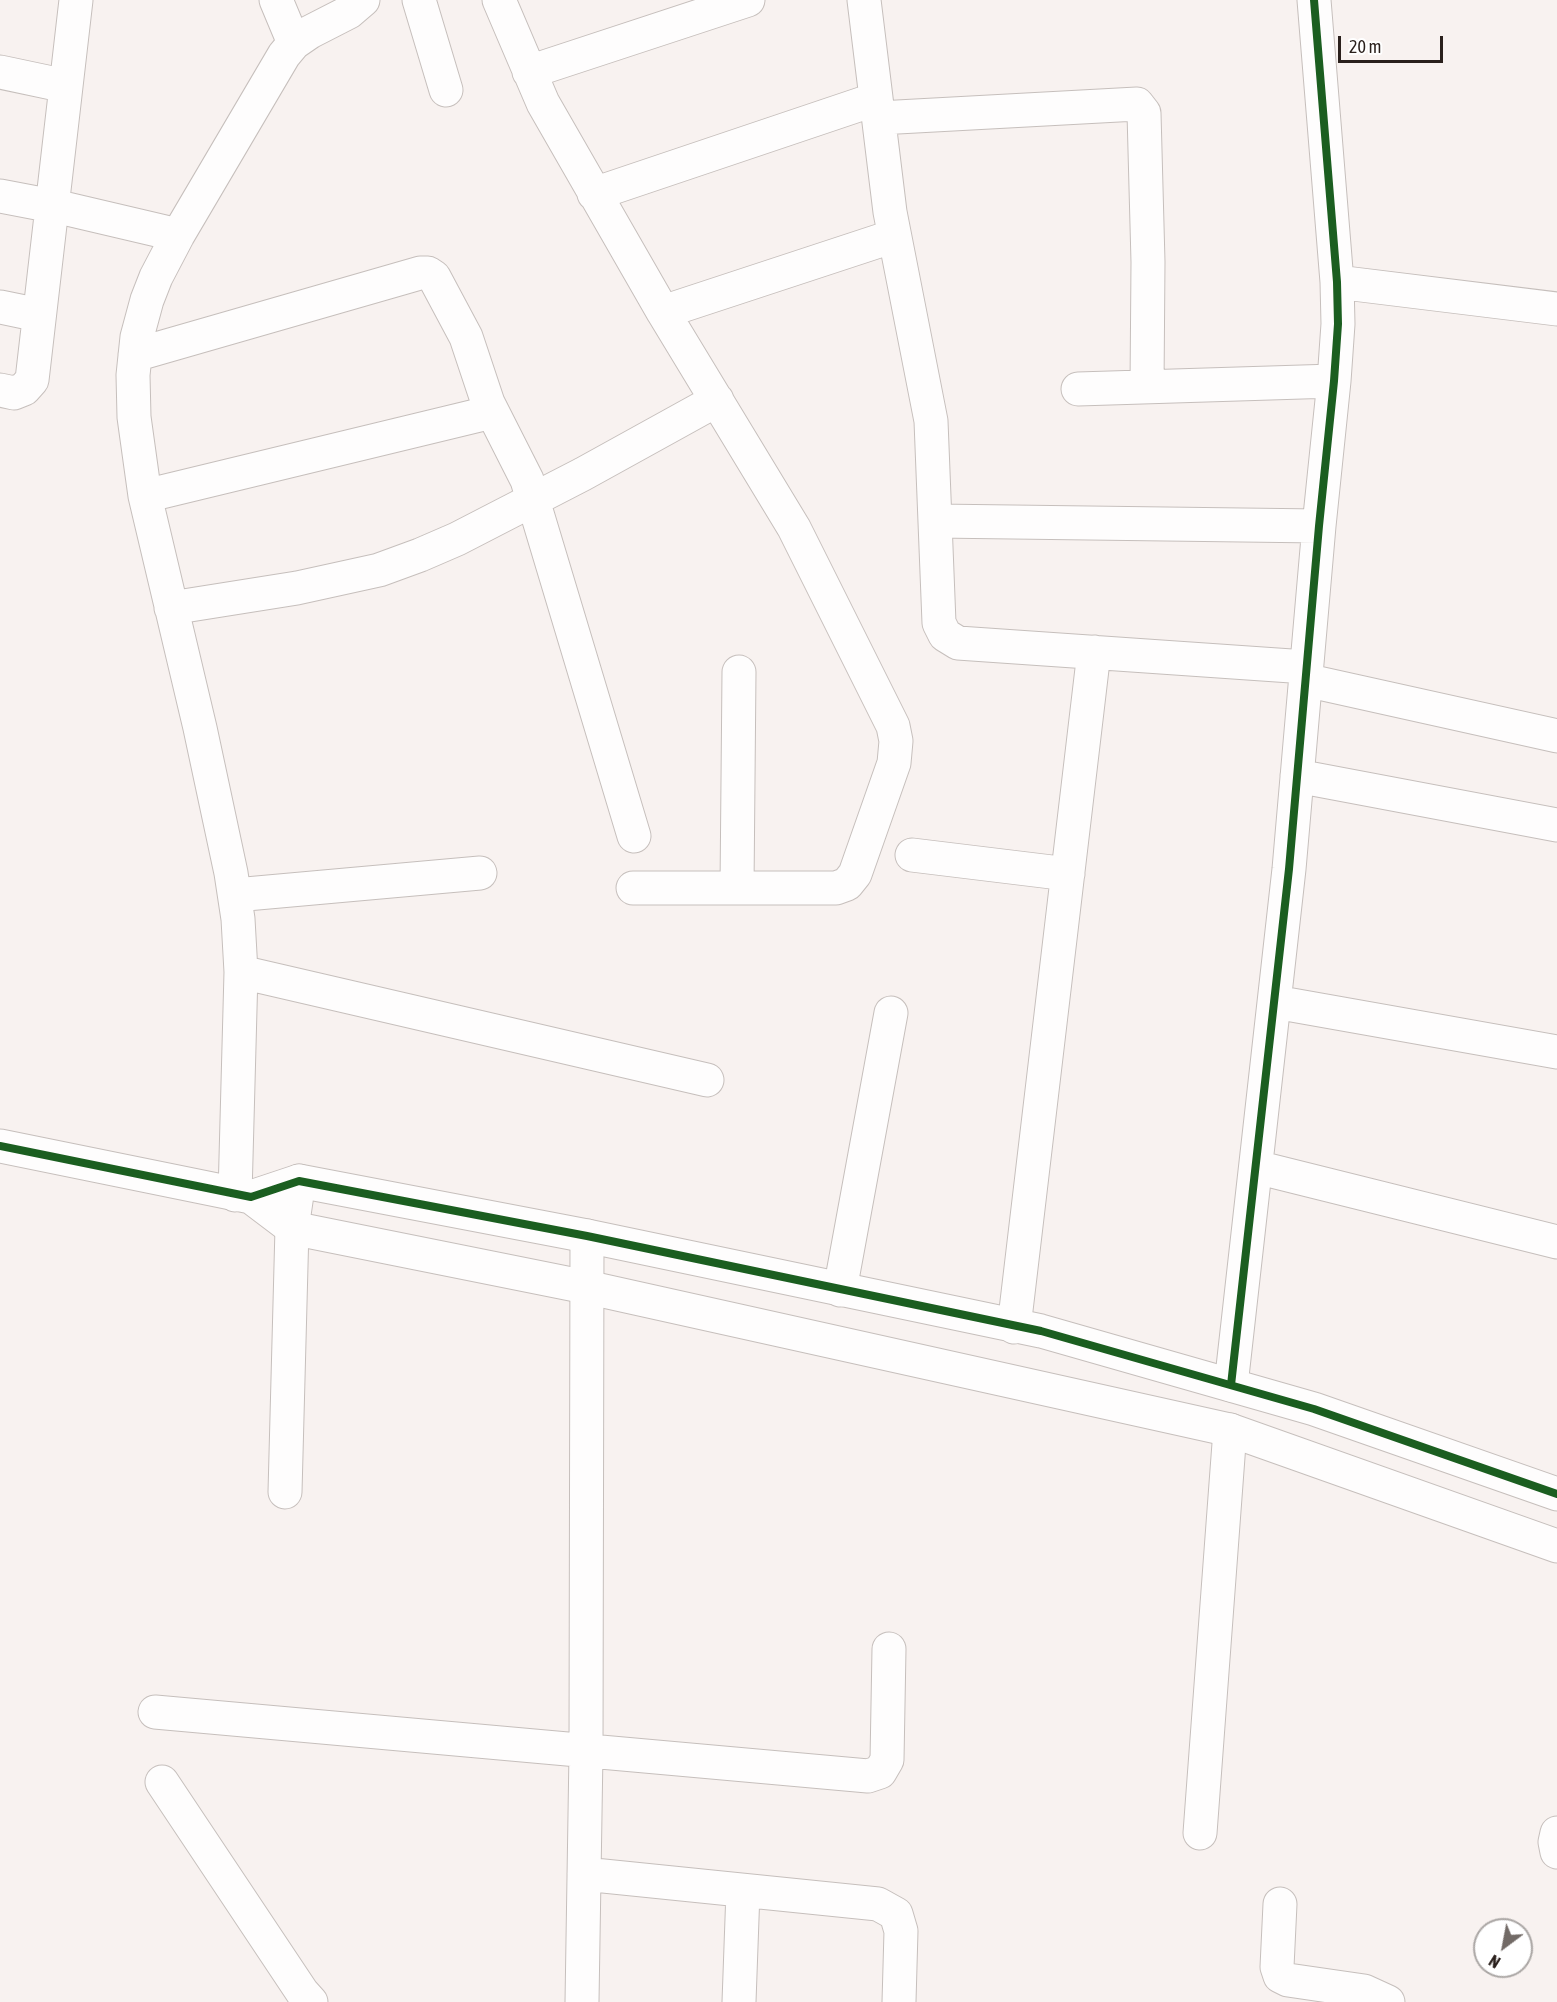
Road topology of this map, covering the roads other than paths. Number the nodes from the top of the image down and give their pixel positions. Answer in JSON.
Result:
{"nodes":[{"id":1,"x":76,"y":0,"type":"edge"},
{"id":2,"x":276,"y":0,"type":"edge"},
{"id":3,"x":363,"y":0,"type":"edge"},
{"id":4,"x":419,"y":0,"type":"edge"},
{"id":5,"x":499,"y":0,"type":"edge"},
{"id":6,"x":748,"y":0,"type":"edge"},
{"id":7,"x":864,"y":0,"type":"edge"},
{"id":8,"x":1314,"y":0,"type":"edge"},
{"id":9,"x":294,"y":43,"type":"junction"},
{"id":10,"x":0,"y":72,"type":"edge"},
{"id":11,"x":529,"y":72,"type":"junction"},
{"id":12,"x":66,"y":86,"type":"junction"},
{"id":13,"x":446,"y":90,"type":"dead end"},
{"id":14,"x":877,"y":108,"type":"junction"},
{"id":15,"x":594,"y":194,"type":"junction"},
{"id":16,"x":0,"y":196,"type":"edge"},
{"id":17,"x":58,"y":207,"type":"junction"},
{"id":18,"x":178,"y":235,"type":"junction"},
{"id":19,"x":894,"y":236,"type":"junction"},
{"id":20,"x":1337,"y":282,"type":"junction"},
{"id":21,"x":0,"y":307,"type":"edge"},
{"id":22,"x":1557,"y":309,"type":"edge"},
{"id":23,"x":663,"y":312,"type":"junction"},
{"id":24,"x":39,"y":315,"type":"junction"},
{"id":25,"x":135,"y":354,"type":"junction"},
{"id":26,"x":1334,"y":381,"type":"junction"},
{"id":27,"x":1147,"y":387,"type":"junction"},
{"id":28,"x":1078,"y":389,"type":"dead end"},
{"id":29,"x":0,"y":390,"type":"edge"},
{"id":30,"x":717,"y":400,"type":"junction"},
{"id":31,"x":492,"y":412,"type":"junction"},
{"id":32,"x":145,"y":496,"type":"junction"},
{"id":33,"x":532,"y":500,"type":"junction"},
{"id":34,"x":936,"y":521,"type":"junction"},
{"id":35,"x":1319,"y":526,"type":"junction"},
{"id":36,"x":171,"y":608,"type":"junction"},
{"id":37,"x":1094,"y":652,"type":"junction"},
{"id":38,"x":739,"y":672,"type":"dead end"},
{"id":39,"x":1306,"y":674,"type":"junction"},
{"id":40,"x":1557,"y":736,"type":"edge"},
{"id":41,"x":1297,"y":776,"type":"junction"},
{"id":42,"x":1557,"y":825,"type":"edge"},
{"id":43,"x":634,"y":836,"type":"dead end"},
{"id":44,"x":912,"y":855,"type":"dead end"},
{"id":45,"x":480,"y":873,"type":"dead end"},
{"id":46,"x":1068,"y":874,"type":"junction"},
{"id":47,"x":633,"y":888,"type":"dead end"},
{"id":48,"x":737,"y":888,"type":"junction"},
{"id":49,"x":235,"y":895,"type":"junction"},
{"id":50,"x":241,"y":972,"type":"junction"},
{"id":51,"x":1275,"y":1002,"type":"junction"},
{"id":52,"x":891,"y":1013,"type":"dead end"},
{"id":53,"x":1557,"y":1052,"type":"edge"},
{"id":54,"x":708,"y":1080,"type":"dead end"},
{"id":55,"x":0,"y":1146,"type":"edge"},
{"id":56,"x":1256,"y":1167,"type":"junction"},
{"id":57,"x":299,"y":1181,"type":"junction"},
{"id":58,"x":243,"y":1196,"type":"junction"},
{"id":59,"x":292,"y":1228,"type":"junction"},
{"id":60,"x":587,"y":1236,"type":"junction"},
{"id":61,"x":1557,"y":1242,"type":"edge"},
{"id":62,"x":586,"y":1287,"type":"junction"},
{"id":63,"x":840,"y":1290,"type":"junction"},
{"id":64,"x":1014,"y":1327,"type":"junction"},
{"id":65,"x":1231,"y":1386,"type":"junction"},
{"id":66,"x":1230,"y":1430,"type":"junction"},
{"id":67,"x":285,"y":1492,"type":"dead end"},
{"id":68,"x":1557,"y":1494,"type":"edge"},
{"id":69,"x":1557,"y":1546,"type":"edge"},
{"id":70,"x":890,"y":1649,"type":"dead end"},
{"id":71,"x":155,"y":1712,"type":"dead end"},
{"id":72,"x":586,"y":1752,"type":"junction"},
{"id":73,"x":162,"y":1782,"type":"dead end"},
{"id":74,"x":1200,"y":1833,"type":"dead end"},
{"id":75,"x":1557,"y":1833,"type":"edge"},
{"id":76,"x":1557,"y":1852,"type":"edge"},
{"id":77,"x":584,"y":1874,"type":"junction"},
{"id":78,"x":743,"y":1891,"type":"junction"},
{"id":79,"x":1280,"y":1904,"type":"dead end"},
{"id":80,"x":311,"y":2002,"type":"edge"},
{"id":81,"x":582,"y":2002,"type":"edge"},
{"id":82,"x":739,"y":2002,"type":"edge"},
{"id":83,"x":900,"y":2002,"type":"edge"},
{"id":84,"x":1388,"y":2002,"type":"edge"}],
"edges":[{"from":1,"to":12,"type":"street"},
{"from":2,"to":9,"type":"street"},
{"from":3,"to":9,"type":"street"},
{"from":4,"to":13,"type":"street"},
{"from":5,"to":11,"type":"street"},
{"from":6,"to":11,"type":"street"},
{"from":7,"to":14,"type":"street"},
{"from":8,"to":20,"type":"street"},
{"from":9,"to":18,"type":"street"},
{"from":10,"to":12,"type":"street"},
{"from":11,"to":15,"type":"street"},
{"from":12,"to":17,"type":"street"},
{"from":14,"to":15,"type":"street"},
{"from":14,"to":19,"type":"street"},
{"from":14,"to":27,"type":"street"},
{"from":15,"to":23,"type":"street"},
{"from":16,"to":17,"type":"street"},
{"from":17,"to":18,"type":"street"},
{"from":17,"to":24,"type":"street"},
{"from":18,"to":25,"type":"street"},
{"from":19,"to":23,"type":"street"},
{"from":19,"to":34,"type":"street"},
{"from":20,"to":22,"type":"street"},
{"from":20,"to":26,"type":"street"},
{"from":21,"to":24,"type":"street"},
{"from":23,"to":30,"type":"street"},
{"from":24,"to":29,"type":"street"},
{"from":25,"to":31,"type":"street"},
{"from":25,"to":32,"type":"street"},
{"from":26,"to":27,"type":"street"},
{"from":26,"to":35,"type":"street"},
{"from":27,"to":28,"type":"street"},
{"from":30,"to":33,"type":"street"},
{"from":30,"to":48,"type":"street"},
{"from":31,"to":32,"type":"street"},
{"from":31,"to":33,"type":"street"},
{"from":32,"to":36,"type":"street"},
{"from":33,"to":36,"type":"street"},
{"from":33,"to":43,"type":"street"},
{"from":34,"to":35,"type":"street"},
{"from":34,"to":37,"type":"street"},
{"from":35,"to":39,"type":"street"},
{"from":36,"to":49,"type":"street"},
{"from":37,"to":39,"type":"street"},
{"from":37,"to":46,"type":"street"},
{"from":38,"to":48,"type":"street"},
{"from":39,"to":40,"type":"street"},
{"from":39,"to":41,"type":"street"},
{"from":41,"to":42,"type":"street"},
{"from":41,"to":51,"type":"street"},
{"from":44,"to":46,"type":"street"},
{"from":45,"to":49,"type":"street"},
{"from":46,"to":64,"type":"street"},
{"from":47,"to":48,"type":"street"},
{"from":49,"to":50,"type":"street"},
{"from":50,"to":54,"type":"street"},
{"from":50,"to":58,"type":"street"},
{"from":51,"to":53,"type":"street"},
{"from":51,"to":56,"type":"street"},
{"from":52,"to":63,"type":"street"},
{"from":55,"to":58,"type":"street"},
{"from":56,"to":61,"type":"street"},
{"from":56,"to":65,"type":"street"},
{"from":57,"to":58,"type":"street"},
{"from":57,"to":59,"type":"street"},
{"from":57,"to":60,"type":"street"},
{"from":58,"to":59,"type":"street"},
{"from":59,"to":62,"type":"street"},
{"from":59,"to":67,"type":"street"},
{"from":60,"to":62,"type":"street"},
{"from":60,"to":63,"type":"street"},
{"from":62,"to":66,"type":"street"},
{"from":62,"to":72,"type":"street"},
{"from":63,"to":64,"type":"street"},
{"from":64,"to":65,"type":"street"},
{"from":65,"to":68,"type":"street"},
{"from":66,"to":69,"type":"street"},
{"from":66,"to":74,"type":"street"},
{"from":70,"to":72,"type":"street"},
{"from":71,"to":72,"type":"street"},
{"from":72,"to":77,"type":"street"},
{"from":73,"to":80,"type":"street"},
{"from":75,"to":76,"type":"street"},
{"from":77,"to":78,"type":"street"},
{"from":77,"to":81,"type":"street"},
{"from":78,"to":82,"type":"street"},
{"from":78,"to":83,"type":"street"},
{"from":79,"to":84,"type":"street"}]}
